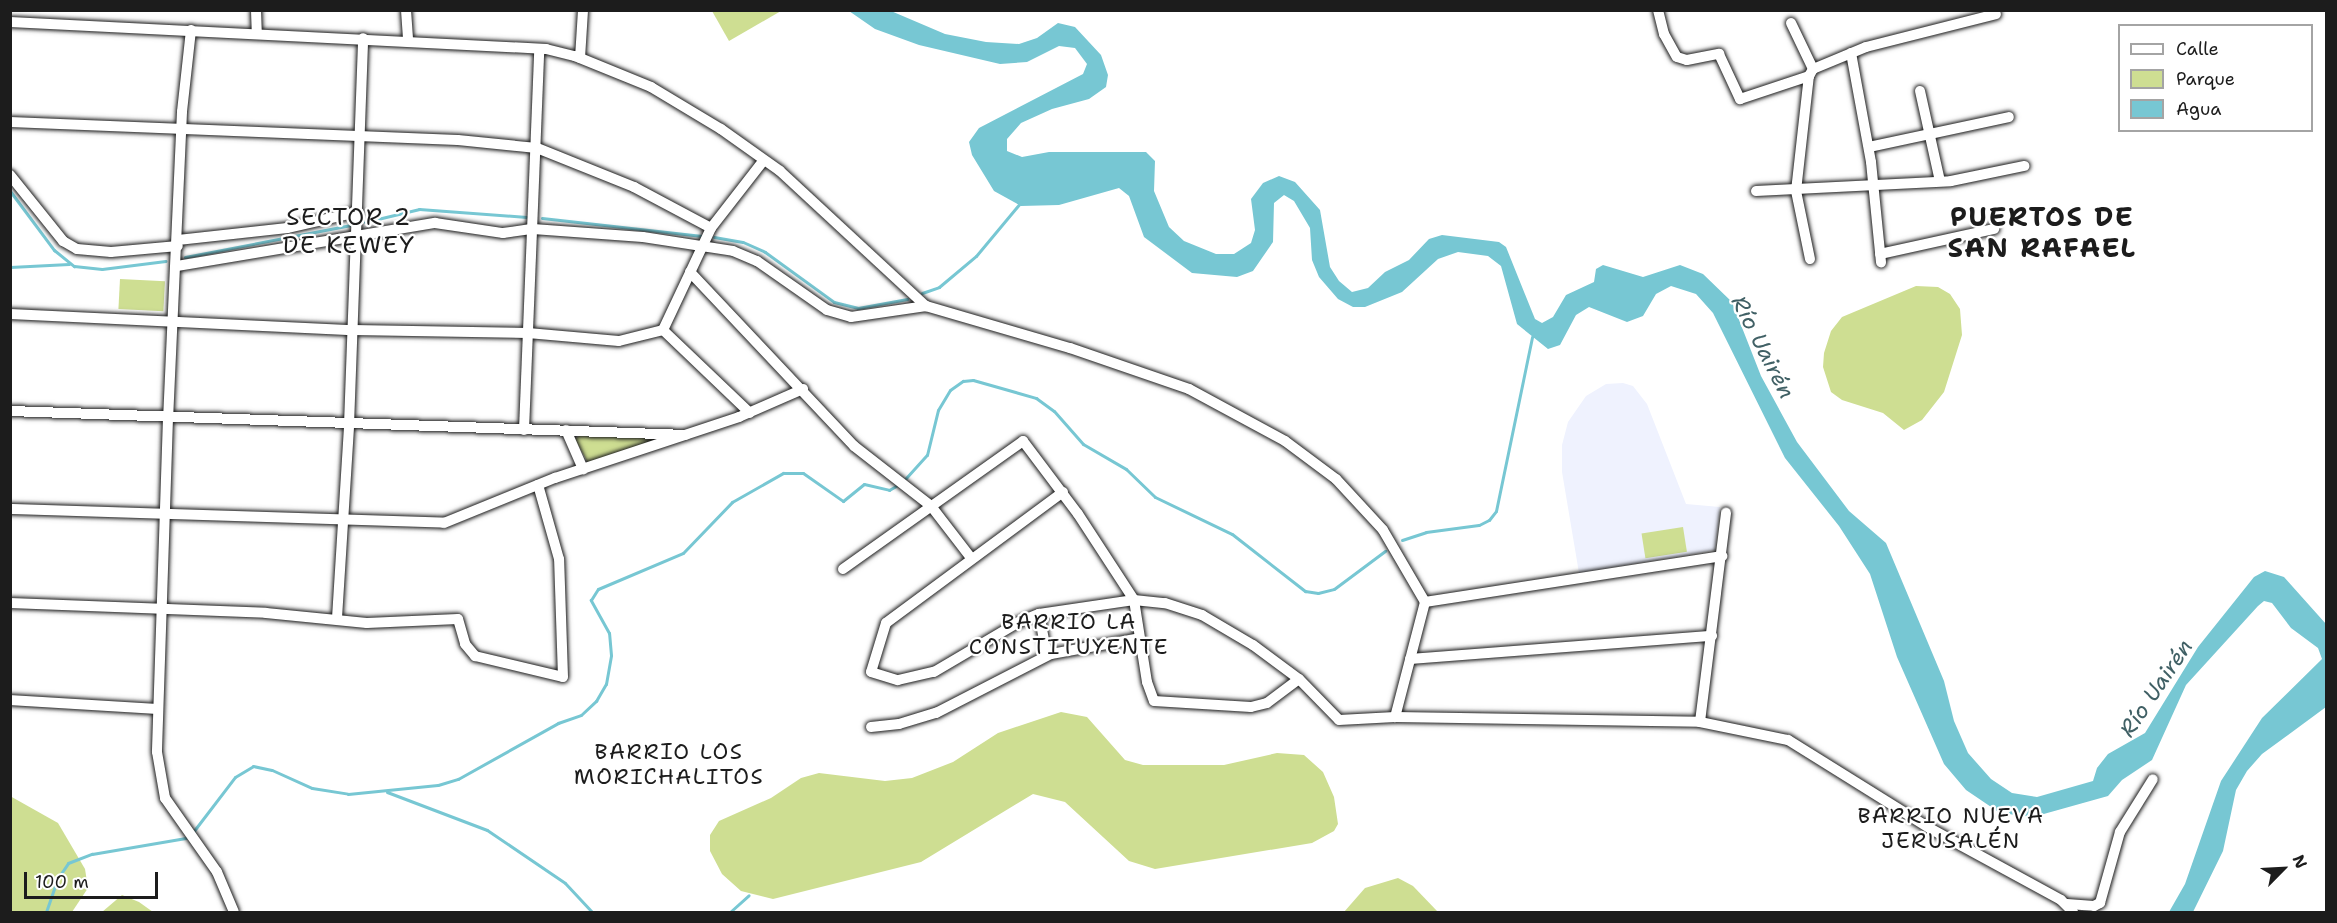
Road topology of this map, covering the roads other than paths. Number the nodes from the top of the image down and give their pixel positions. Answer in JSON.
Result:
{"nodes":[{"id":1,"x":256,"y":10,"type":"edge"},
{"id":2,"x":406,"y":10,"type":"edge"},
{"id":3,"x":583,"y":10,"type":"edge"},
{"id":4,"x":1658,"y":10,"type":"edge"},
{"id":5,"x":1996,"y":14,"type":"dead end"},
{"id":6,"x":10,"y":22,"type":"edge"},
{"id":7,"x":1791,"y":23,"type":"dead end"},
{"id":8,"x":190,"y":30,"type":"junction"},
{"id":9,"x":257,"y":33,"type":"junction"},
{"id":10,"x":363,"y":38,"type":"junction"},
{"id":11,"x":408,"y":41,"type":"junction"},
{"id":12,"x":539,"y":49,"type":"junction"},
{"id":13,"x":1851,"y":53,"type":"junction"},
{"id":14,"x":580,"y":58,"type":"junction"},
{"id":15,"x":1811,"y":73,"type":"junction"},
{"id":16,"x":1920,"y":92,"type":"dead end"},
{"id":17,"x":2009,"y":117,"type":"dead end"},
{"id":18,"x":10,"y":122,"type":"edge"},
{"id":19,"x":182,"y":130,"type":"junction"},
{"id":20,"x":1929,"y":133,"type":"junction"},
{"id":21,"x":360,"y":136,"type":"junction"},
{"id":22,"x":1869,"y":147,"type":"junction"},
{"id":23,"x":537,"y":148,"type":"junction"},
{"id":24,"x":764,"y":160,"type":"junction"},
{"id":25,"x":2024,"y":166,"type":"dead end"},
{"id":26,"x":10,"y":175,"type":"edge"},
{"id":27,"x":1940,"y":181,"type":"junction"},
{"id":28,"x":1875,"y":185,"type":"junction"},
{"id":29,"x":1797,"y":188,"type":"junction"},
{"id":30,"x":1756,"y":191,"type":"dead end"},
{"id":31,"x":358,"y":212,"type":"junction"},
{"id":32,"x":711,"y":228,"type":"junction"},
{"id":33,"x":533,"y":229,"type":"junction"},
{"id":34,"x":1994,"y":229,"type":"dead end"},
{"id":35,"x":357,"y":236,"type":"junction"},
{"id":36,"x":178,"y":243,"type":"junction"},
{"id":37,"x":703,"y":246,"type":"junction"},
{"id":38,"x":1810,"y":259,"type":"dead end"},
{"id":39,"x":177,"y":266,"type":"junction"},
{"id":40,"x":690,"y":272,"type":"junction"},
{"id":41,"x":926,"y":306,"type":"junction"},
{"id":42,"x":10,"y":314,"type":"edge"},
{"id":43,"x":173,"y":321,"type":"junction"},
{"id":44,"x":353,"y":330,"type":"junction"},
{"id":45,"x":663,"y":330,"type":"junction"},
{"id":46,"x":528,"y":333,"type":"junction"},
{"id":47,"x":803,"y":389,"type":"junction"},
{"id":48,"x":10,"y":411,"type":"edge"},
{"id":49,"x":750,"y":413,"type":"junction"},
{"id":50,"x":168,"y":418,"type":"junction"},
{"id":51,"x":349,"y":425,"type":"junction"},
{"id":52,"x":524,"y":430,"type":"junction"},
{"id":53,"x":566,"y":430,"type":"junction"},
{"id":54,"x":689,"y":435,"type":"junction"},
{"id":55,"x":583,"y":469,"type":"junction"},
{"id":56,"x":538,"y":485,"type":"junction"},
{"id":57,"x":1063,"y":492,"type":"junction"},
{"id":58,"x":931,"y":506,"type":"junction"},
{"id":59,"x":10,"y":509,"type":"edge"},
{"id":60,"x":1726,"y":513,"type":"dead end"},
{"id":61,"x":165,"y":514,"type":"junction"},
{"id":62,"x":344,"y":520,"type":"junction"},
{"id":63,"x":1722,"y":556,"type":"junction"},
{"id":64,"x":971,"y":558,"type":"junction"},
{"id":65,"x":843,"y":569,"type":"dead end"},
{"id":66,"x":1134,"y":600,"type":"junction"},
{"id":67,"x":1425,"y":602,"type":"junction"},
{"id":68,"x":10,"y":603,"type":"edge"},
{"id":69,"x":162,"y":612,"type":"junction"},
{"id":70,"x":1040,"y":614,"type":"junction"},
{"id":71,"x":337,"y":618,"type":"junction"},
{"id":72,"x":1712,"y":636,"type":"junction"},
{"id":73,"x":1140,"y":638,"type":"junction"},
{"id":74,"x":1047,"y":655,"type":"junction"},
{"id":75,"x":1410,"y":659,"type":"junction"},
{"id":76,"x":1299,"y":680,"type":"junction"},
{"id":77,"x":10,"y":699,"type":"edge"},
{"id":78,"x":157,"y":709,"type":"junction"},
{"id":79,"x":1395,"y":717,"type":"junction"},
{"id":80,"x":1700,"y":722,"type":"junction"},
{"id":81,"x":871,"y":727,"type":"dead end"},
{"id":82,"x":2153,"y":779,"type":"dead end"},
{"id":83,"x":2070,"y":908,"type":"edge"},
{"id":84,"x":234,"y":912,"type":"edge"}],
"edges":[{"from":1,"to":9,"type":"street"},
{"from":2,"to":11,"type":"street"},
{"from":3,"to":14,"type":"street"},
{"from":4,"to":15,"type":"street"},
{"from":5,"to":13,"type":"street"},
{"from":6,"to":8,"type":"street"},
{"from":7,"to":15,"type":"street"},
{"from":8,"to":9,"type":"street"},
{"from":8,"to":19,"type":"street"},
{"from":9,"to":10,"type":"street"},
{"from":10,"to":11,"type":"street"},
{"from":10,"to":21,"type":"street"},
{"from":11,"to":12,"type":"street"},
{"from":12,"to":14,"type":"street"},
{"from":12,"to":23,"type":"street"},
{"from":13,"to":15,"type":"street"},
{"from":13,"to":22,"type":"street"},
{"from":14,"to":24,"type":"street"},
{"from":15,"to":29,"type":"street"},
{"from":16,"to":20,"type":"street"},
{"from":17,"to":20,"type":"street"},
{"from":18,"to":19,"type":"street"},
{"from":19,"to":21,"type":"street"},
{"from":19,"to":36,"type":"street"},
{"from":20,"to":22,"type":"street"},
{"from":20,"to":27,"type":"street"},
{"from":21,"to":23,"type":"street"},
{"from":21,"to":31,"type":"street"},
{"from":22,"to":28,"type":"street"},
{"from":23,"to":32,"type":"street"},
{"from":23,"to":33,"type":"street"},
{"from":24,"to":32,"type":"street"},
{"from":24,"to":41,"type":"street"},
{"from":25,"to":27,"type":"street"},
{"from":26,"to":36,"type":"street"},
{"from":27,"to":28,"type":"street"},
{"from":28,"to":29,"type":"street"},
{"from":28,"to":34,"type":"street"},
{"from":29,"to":30,"type":"street"},
{"from":29,"to":38,"type":"street"},
{"from":31,"to":35,"type":"street"},
{"from":31,"to":36,"type":"street"},
{"from":32,"to":37,"type":"street"},
{"from":33,"to":35,"type":"street"},
{"from":33,"to":37,"type":"street"},
{"from":33,"to":46,"type":"street"},
{"from":35,"to":39,"type":"street"},
{"from":35,"to":44,"type":"street"},
{"from":36,"to":39,"type":"street"},
{"from":37,"to":40,"type":"street"},
{"from":37,"to":41,"type":"street"},
{"from":39,"to":43,"type":"street"},
{"from":40,"to":45,"type":"street"},
{"from":40,"to":47,"type":"street"},
{"from":41,"to":67,"type":"street"},
{"from":42,"to":43,"type":"street"},
{"from":43,"to":44,"type":"street"},
{"from":43,"to":50,"type":"street"},
{"from":44,"to":46,"type":"street"},
{"from":44,"to":51,"type":"street"},
{"from":45,"to":46,"type":"street"},
{"from":45,"to":49,"type":"street"},
{"from":46,"to":52,"type":"street"},
{"from":47,"to":49,"type":"street"},
{"from":47,"to":58,"type":"street"},
{"from":48,"to":50,"type":"street"},
{"from":49,"to":54,"type":"street"},
{"from":50,"to":51,"type":"street"},
{"from":50,"to":61,"type":"street"},
{"from":51,"to":52,"type":"street"},
{"from":51,"to":62,"type":"street"},
{"from":52,"to":53,"type":"street"},
{"from":53,"to":54,"type":"street"},
{"from":53,"to":55,"type":"street"},
{"from":54,"to":55,"type":"street"},
{"from":55,"to":56,"type":"street"},
{"from":56,"to":62,"type":"street"},
{"from":56,"to":71,"type":"street"},
{"from":57,"to":58,"type":"street"},
{"from":57,"to":64,"type":"street"},
{"from":57,"to":66,"type":"street"},
{"from":58,"to":64,"type":"street"},
{"from":58,"to":65,"type":"street"},
{"from":59,"to":61,"type":"street"},
{"from":60,"to":63,"type":"street"},
{"from":61,"to":62,"type":"street"},
{"from":61,"to":69,"type":"street"},
{"from":62,"to":71,"type":"street"},
{"from":63,"to":67,"type":"street"},
{"from":63,"to":72,"type":"street"},
{"from":64,"to":70,"type":"street"},
{"from":66,"to":70,"type":"street"},
{"from":66,"to":73,"type":"street"},
{"from":66,"to":76,"type":"street"},
{"from":67,"to":75,"type":"street"},
{"from":68,"to":69,"type":"street"},
{"from":69,"to":71,"type":"street"},
{"from":69,"to":78,"type":"street"},
{"from":70,"to":74,"type":"street"},
{"from":72,"to":75,"type":"street"},
{"from":72,"to":80,"type":"street"},
{"from":73,"to":74,"type":"street"},
{"from":73,"to":76,"type":"street"},
{"from":74,"to":81,"type":"street"},
{"from":75,"to":79,"type":"street"},
{"from":76,"to":79,"type":"street"},
{"from":77,"to":78,"type":"street"},
{"from":78,"to":84,"type":"street"},
{"from":79,"to":80,"type":"street"},
{"from":80,"to":83,"type":"street"},
{"from":82,"to":83,"type":"street"}]}
